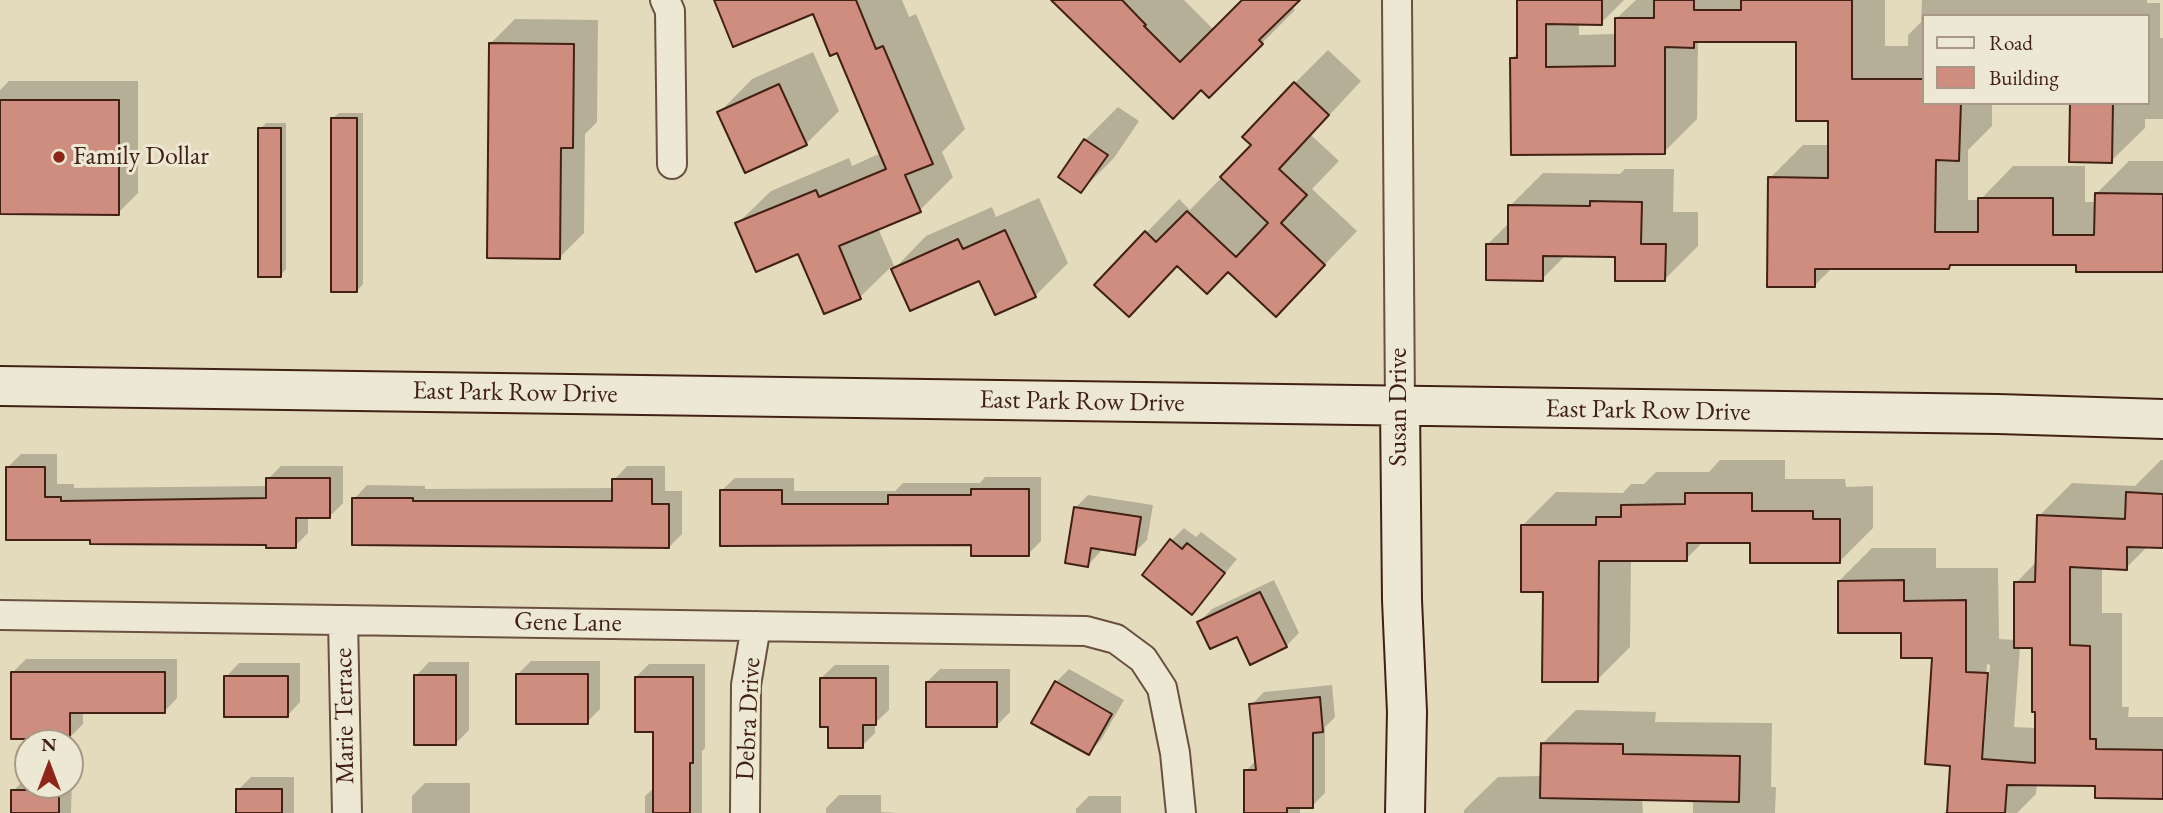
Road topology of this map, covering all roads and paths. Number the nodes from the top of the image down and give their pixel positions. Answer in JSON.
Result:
{"nodes":[{"id":1,"x":665,"y":0,"type":"edge"},
{"id":2,"x":1397,"y":0,"type":"edge"},
{"id":3,"x":672,"y":164,"type":"dead end"},
{"id":4,"x":0,"y":386,"type":"edge"},
{"id":5,"x":1400,"y":407,"type":"junction"},
{"id":6,"x":2163,"y":419,"type":"edge"},
{"id":7,"x":0,"y":615,"type":"edge"},
{"id":8,"x":342,"y":620,"type":"junction"},
{"id":9,"x":756,"y":626,"type":"junction"},
{"id":10,"x":347,"y":813,"type":"edge"},
{"id":11,"x":745,"y":813,"type":"edge"},
{"id":12,"x":1181,"y":813,"type":"edge"},
{"id":13,"x":1405,"y":813,"type":"edge"}],
"edges":[{"from":1,"to":3,"type":"street"},
{"from":2,"to":5,"type":"street","name":"Susan Drive"},
{"from":4,"to":5,"type":"main road","name":"East Park Row Drive"},
{"from":5,"to":6,"type":"main road","name":"East Park Row Drive"},
{"from":5,"to":13,"type":"main road","name":"Susan Drive"},
{"from":7,"to":8,"type":"street","name":"Gene Lane"},
{"from":8,"to":9,"type":"street","name":"Gene Lane"},
{"from":8,"to":10,"type":"street","name":"Marie Terrace"},
{"from":9,"to":11,"type":"street","name":"Debra Drive"},
{"from":9,"to":12,"type":"street","name":"Gene Lane"}]}
